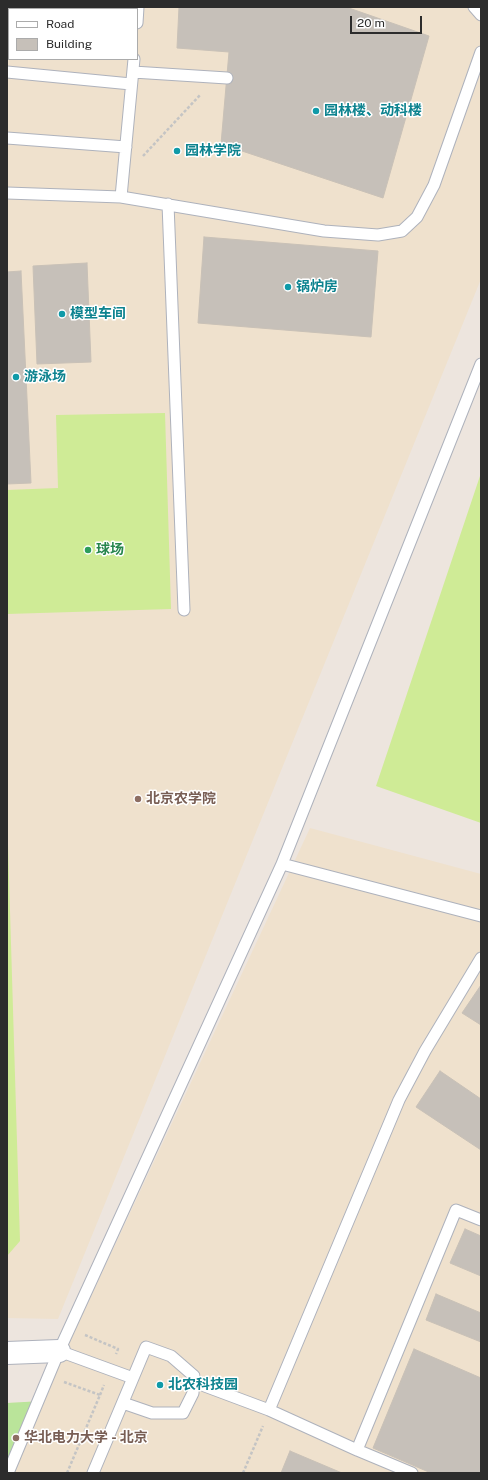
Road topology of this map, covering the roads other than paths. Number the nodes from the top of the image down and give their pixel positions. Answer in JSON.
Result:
{"nodes":[{"id":1,"x":474,"y":7,"type":"edge"},
{"id":2,"x":481,"y":15,"type":"edge"},
{"id":3,"x":481,"y":52,"type":"edge"},
{"id":4,"x":134,"y":60,"type":"edge"},
{"id":5,"x":7,"y":72,"type":"edge"},
{"id":6,"x":133,"y":72,"type":"junction"},
{"id":7,"x":222,"y":78,"type":"road end"},
{"id":8,"x":131,"y":84,"type":"junction"},
{"id":9,"x":7,"y":138,"type":"edge"},
{"id":10,"x":126,"y":147,"type":"junction"},
{"id":11,"x":7,"y":193,"type":"edge"},
{"id":12,"x":121,"y":196,"type":"junction"},
{"id":13,"x":168,"y":204,"type":"junction"},
{"id":14,"x":481,"y":364,"type":"edge"},
{"id":15,"x":184,"y":610,"type":"dead end"},
{"id":16,"x":282,"y":864,"type":"junction"},
{"id":17,"x":481,"y":916,"type":"edge"},
{"id":18,"x":481,"y":958,"type":"edge"},
{"id":19,"x":481,"y":1220,"type":"edge"},
{"id":20,"x":59,"y":1351,"type":"junction"},
{"id":21,"x":7,"y":1353,"type":"edge"},
{"id":22,"x":133,"y":1378,"type":"junction"},
{"id":23,"x":194,"y":1382,"type":"junction"},
{"id":24,"x":123,"y":1403,"type":"junction"},
{"id":25,"x":269,"y":1410,"type":"junction"},
{"id":26,"x":357,"y":1450,"type":"junction"},
{"id":27,"x":8,"y":1473,"type":"edge"},
{"id":28,"x":94,"y":1473,"type":"edge"},
{"id":29,"x":412,"y":1473,"type":"edge"}],
"edges":[{"from":1,"to":2,"type":"lane"},
{"from":3,"to":13,"type":"lane"},
{"from":4,"to":6,"type":"lane"},
{"from":5,"to":8,"type":"lane"},
{"from":6,"to":7,"type":"lane"},
{"from":6,"to":8,"type":"lane"},
{"from":8,"to":10,"type":"lane"},
{"from":9,"to":10,"type":"lane"},
{"from":10,"to":12,"type":"lane"},
{"from":11,"to":12,"type":"lane"},
{"from":12,"to":13,"type":"lane"},
{"from":13,"to":15,"type":"lane"},
{"from":14,"to":16,"type":"lane"},
{"from":16,"to":17,"type":"lane"},
{"from":16,"to":20,"type":"lane"},
{"from":18,"to":25,"type":"lane"},
{"from":19,"to":26,"type":"lane"},
{"from":20,"to":21,"type":"street"},
{"from":20,"to":22,"type":"lane"},
{"from":20,"to":27,"type":"lane"},
{"from":22,"to":23,"type":"lane"},
{"from":22,"to":24,"type":"lane"},
{"from":23,"to":24,"type":"lane"},
{"from":23,"to":25,"type":"lane"},
{"from":24,"to":28,"type":"lane"},
{"from":25,"to":26,"type":"lane"},
{"from":26,"to":29,"type":"lane"}]}
